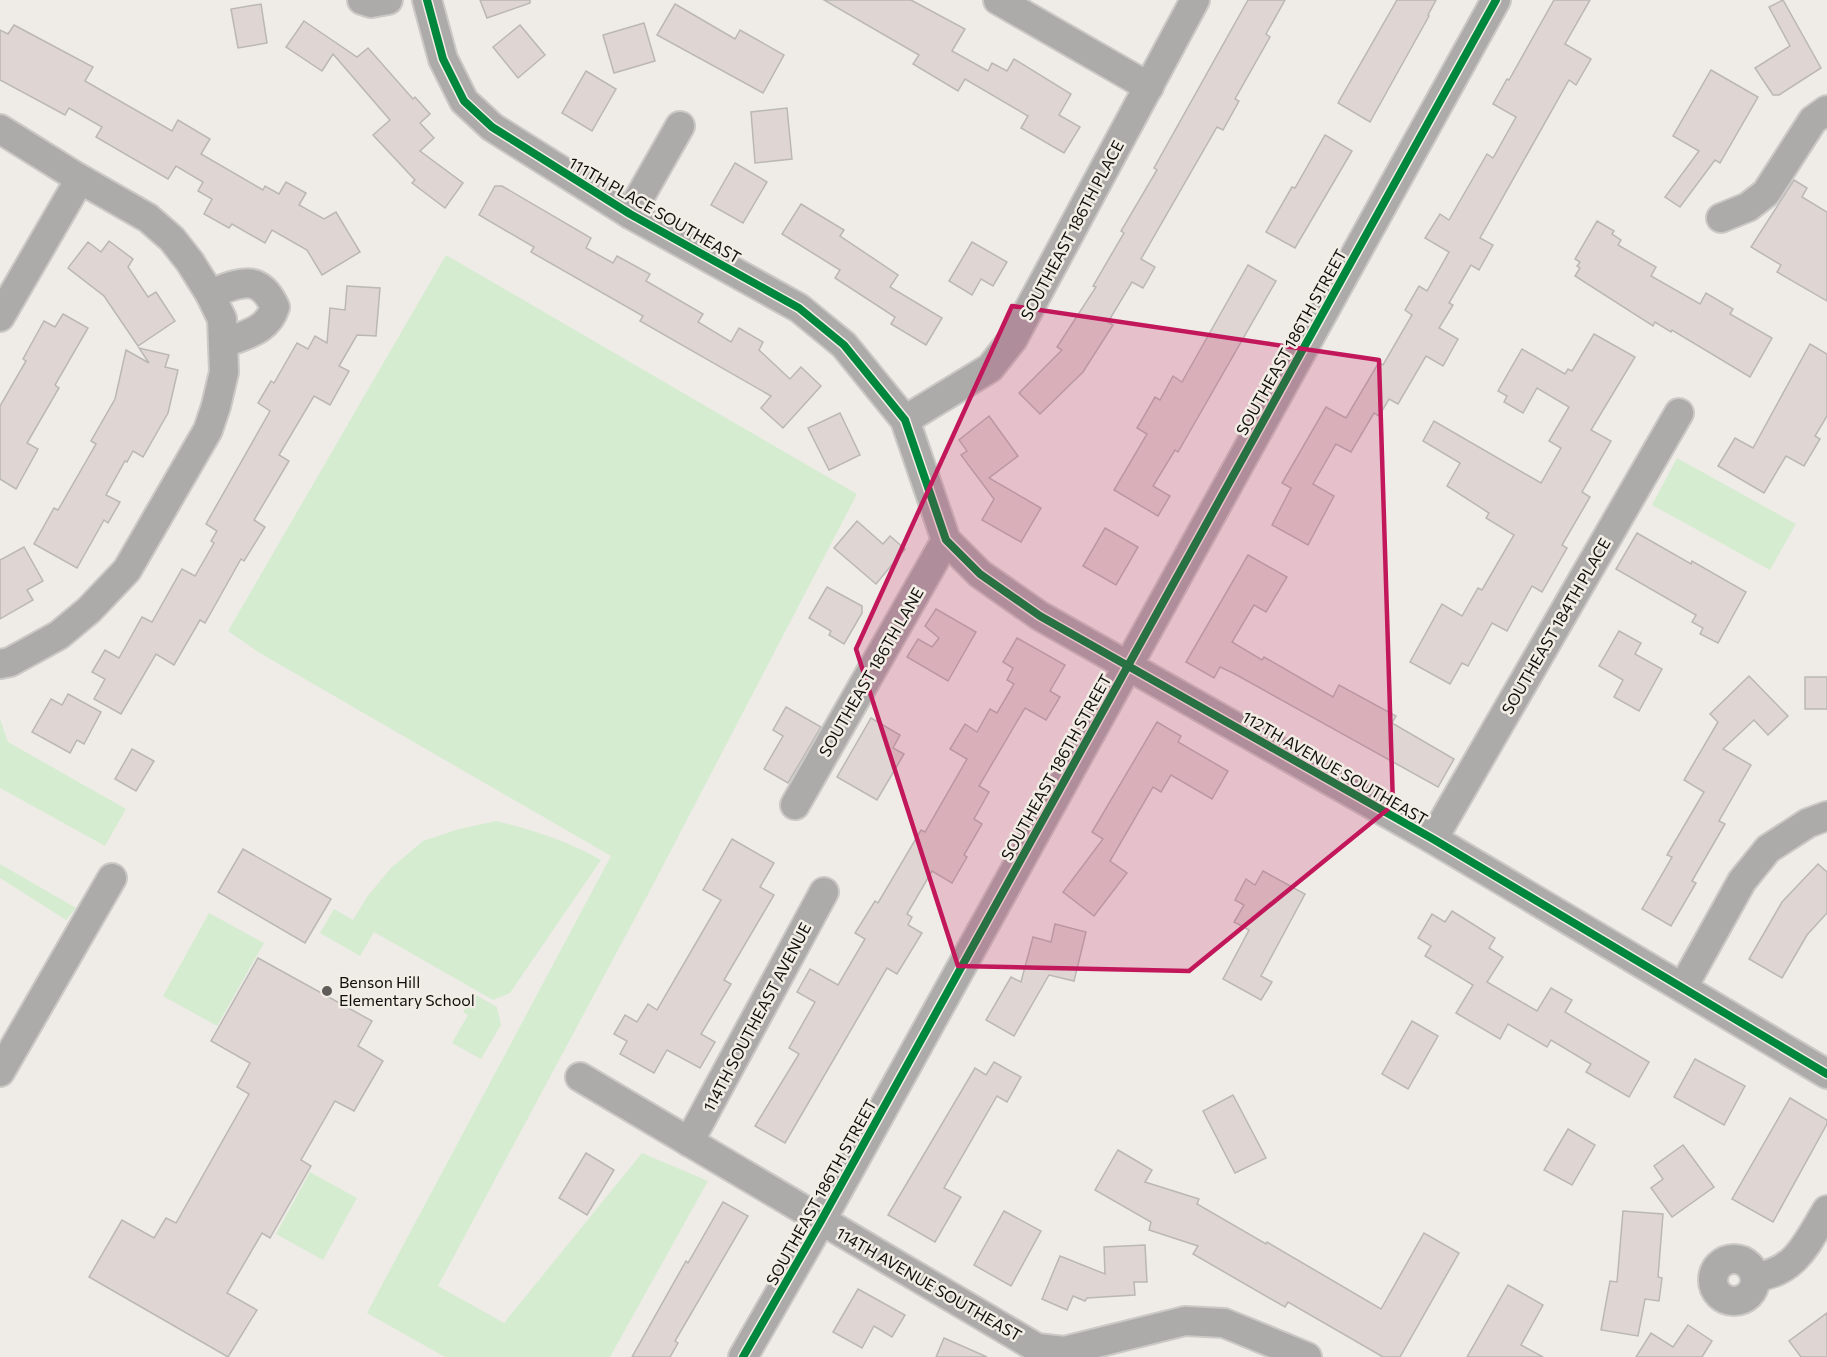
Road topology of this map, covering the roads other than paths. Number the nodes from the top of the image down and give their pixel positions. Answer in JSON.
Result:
{"nodes":[{"id":1,"x":362,"y":0,"type":"edge"},
{"id":2,"x":388,"y":0,"type":"edge"},
{"id":3,"x":427,"y":0,"type":"edge"},
{"id":4,"x":998,"y":0,"type":"edge"},
{"id":5,"x":1195,"y":0,"type":"edge"},
{"id":6,"x":1496,"y":0,"type":"edge"},
{"id":7,"x":1149,"y":87,"type":"junction"},
{"id":8,"x":1827,"y":110,"type":"edge"},
{"id":9,"x":680,"y":126,"type":"dead end"},
{"id":10,"x":0,"y":129,"type":"edge"},
{"id":11,"x":80,"y":179,"type":"junction"},
{"id":12,"x":630,"y":214,"type":"junction"},
{"id":13,"x":1721,"y":218,"type":"dead end"},
{"id":14,"x":210,"y":294,"type":"junction"},
{"id":15,"x":0,"y":317,"type":"edge"},
{"id":16,"x":222,"y":331,"type":"junction"},
{"id":17,"x":1679,"y":413,"type":"dead end"},
{"id":18,"x":904,"y":420,"type":"junction"},
{"id":19,"x":946,"y":540,"type":"junction"},
{"id":20,"x":5,"y":663,"type":"edge"},
{"id":21,"x":1128,"y":666,"type":"junction"},
{"id":22,"x":795,"y":805,"type":"dead end"},
{"id":23,"x":1827,"y":816,"type":"edge"},
{"id":24,"x":1433,"y":839,"type":"junction"},
{"id":25,"x":112,"y":878,"type":"dead end"},
{"id":26,"x":824,"y":892,"type":"dead end"},
{"id":27,"x":1683,"y":987,"type":"junction"},
{"id":28,"x":0,"y":1072,"type":"edge"},
{"id":29,"x":1827,"y":1074,"type":"edge"},
{"id":30,"x":580,"y":1077,"type":"dead end"},
{"id":31,"x":689,"y":1142,"type":"junction"},
{"id":32,"x":1827,"y":1210,"type":"edge"},
{"id":33,"x":821,"y":1221,"type":"junction"},
{"id":34,"x":1755,"y":1277,"type":"dead end"},
{"id":35,"x":1035,"y":1352,"type":"edge"},
{"id":36,"x":743,"y":1357,"type":"edge"},
{"id":37,"x":1307,"y":1357,"type":"edge"}],
"edges":[{"from":1,"to":2,"type":"street"},
{"from":3,"to":12,"type":"street","name":"111TH PLACE SOUTHEAST"},
{"from":4,"to":7,"type":"street"},
{"from":5,"to":7,"type":"street","name":"SOUTHEAST 186TH PLACE"},
{"from":6,"to":21,"type":"street","name":"SOUTHEAST 186TH STREET"},
{"from":7,"to":18,"type":"street","name":"SOUTHEAST 186TH PLACE"},
{"from":8,"to":13,"type":"street"},
{"from":9,"to":12,"type":"street"},
{"from":10,"to":11,"type":"street"},
{"from":11,"to":14,"type":"street"},
{"from":11,"to":15,"type":"street"},
{"from":12,"to":18,"type":"street","name":"111TH PLACE SOUTHEAST"},
{"from":14,"to":16,"type":"street"},
{"from":14,"to":16,"type":"street"},
{"from":16,"to":20,"type":"street"},
{"from":17,"to":24,"type":"street","name":"SOUTHEAST 184TH PLACE"},
{"from":18,"to":19,"type":"street","name":"112TH AVENUE SOUTHEAST"},
{"from":19,"to":21,"type":"street","name":"112TH AVENUE SOUTHEAST"},
{"from":19,"to":22,"type":"street","name":"SOUTHEAST 186TH LANE"},
{"from":21,"to":24,"type":"street","name":"112TH AVENUE SOUTHEAST"},
{"from":21,"to":33,"type":"street","name":"SOUTHEAST 186TH STREET"},
{"from":23,"to":27,"type":"street"},
{"from":24,"to":27,"type":"street","name":"112TH AVENUE SOUTHEAST"},
{"from":25,"to":28,"type":"street"},
{"from":26,"to":31,"type":"street","name":"114TH SOUTHEAST AVENUE"},
{"from":27,"to":29,"type":"street","name":"112TH AVENUE SOUTHEAST"},
{"from":30,"to":31,"type":"street","name":"114TH AVENUE SOUTHEAST"},
{"from":31,"to":33,"type":"street","name":"114TH AVENUE SOUTHEAST"},
{"from":32,"to":34,"type":"street"},
{"from":33,"to":35,"type":"street","name":"114TH AVENUE SOUTHEAST"},
{"from":33,"to":36,"type":"street","name":"SOUTHEAST 186TH STREET"},
{"from":35,"to":37,"type":"street","name":"114TH AVENUE SOUTHEAST"}]}
